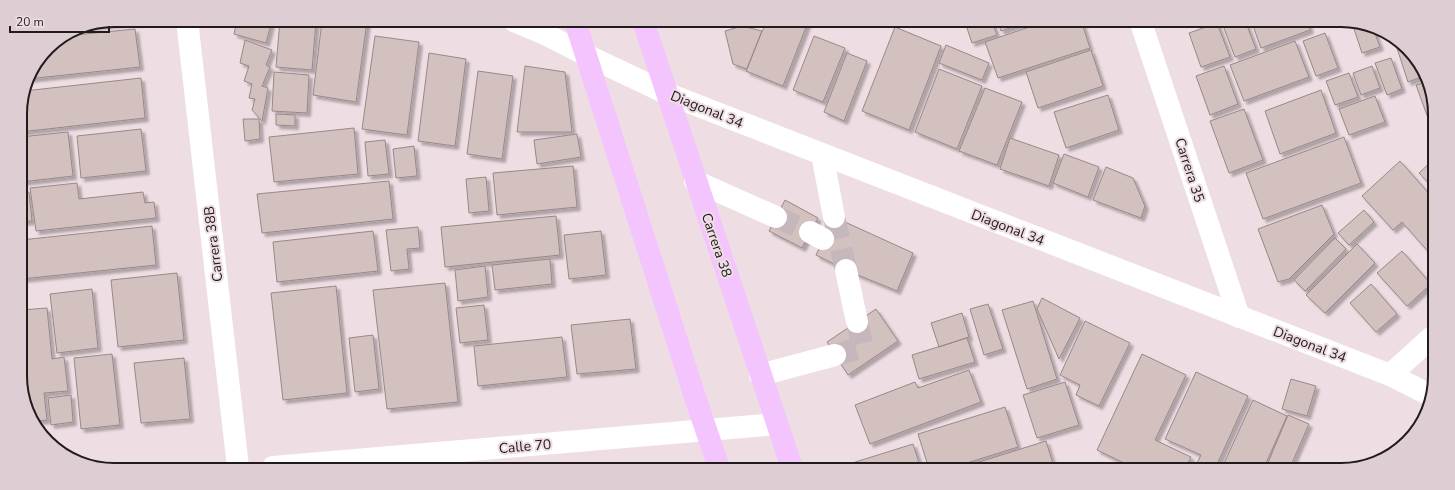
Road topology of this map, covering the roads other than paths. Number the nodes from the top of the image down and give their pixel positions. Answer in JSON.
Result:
{"nodes":[{"id":1,"x":188,"y":27,"type":"edge"},
{"id":2,"x":528,"y":27,"type":"edge"},
{"id":3,"x":577,"y":27,"type":"edge"},
{"id":4,"x":644,"y":27,"type":"edge"},
{"id":5,"x":1142,"y":27,"type":"edge"},
{"id":6,"x":586,"y":55,"type":"junction"},
{"id":7,"x":668,"y":94,"type":"junction"},
{"id":8,"x":822,"y":154,"type":"junction"},
{"id":9,"x":695,"y":181,"type":"junction"},
{"id":10,"x":776,"y":217,"type":"tunnel mouth"},
{"id":11,"x":834,"y":217,"type":"tunnel mouth"},
{"id":12,"x":846,"y":270,"type":"tunnel mouth"},
{"id":13,"x":1239,"y":317,"type":"junction"},
{"id":14,"x":857,"y":322,"type":"tunnel mouth"},
{"id":15,"x":1428,"y":341,"type":"edge"},
{"id":16,"x":835,"y":355,"type":"tunnel mouth"},
{"id":17,"x":760,"y":374,"type":"junction"},
{"id":18,"x":1390,"y":375,"type":"junction"},
{"id":19,"x":1426,"y":393,"type":"edge"},
{"id":20,"x":777,"y":424,"type":"junction"},
{"id":21,"x":706,"y":430,"type":"junction"},
{"id":22,"x":238,"y":463,"type":"edge"},
{"id":23,"x":320,"y":463,"type":"edge"},
{"id":24,"x":717,"y":463,"type":"edge"},
{"id":25,"x":790,"y":463,"type":"edge"}],
"edges":[{"from":1,"to":22,"type":"street","name":"Carrera 38B"},
{"from":2,"to":6,"type":"street","name":"Diagonal 34"},
{"from":3,"to":6,"type":"main road"},
{"from":4,"to":7,"type":"main road","name":"Carrera 38"},
{"from":5,"to":13,"type":"street","name":"Carrera 35"},
{"from":6,"to":7,"type":"street","name":"Diagonal 34"},
{"from":6,"to":21,"type":"main road"},
{"from":7,"to":8,"type":"street","name":"Diagonal 34"},
{"from":7,"to":9,"type":"main road","name":"Carrera 38"},
{"from":8,"to":11,"type":"street"},
{"from":8,"to":13,"type":"street","name":"Diagonal 34"},
{"from":9,"to":10,"type":"street"},
{"from":9,"to":17,"type":"main road","name":"Carrera 38"},
{"from":12,"to":14,"type":"street"},
{"from":13,"to":18,"type":"street","name":"Diagonal 34"},
{"from":15,"to":18,"type":"street"},
{"from":16,"to":17,"type":"street"},
{"from":17,"to":20,"type":"main road","name":"Carrera 38"},
{"from":18,"to":19,"type":"street","name":"Diagonal 34"},
{"from":20,"to":21,"type":"street","name":"Calle 70"},
{"from":20,"to":25,"type":"main road","name":"Carrera 38"},
{"from":21,"to":23,"type":"street","name":"Calle 70"},
{"from":21,"to":24,"type":"main road"}]}
